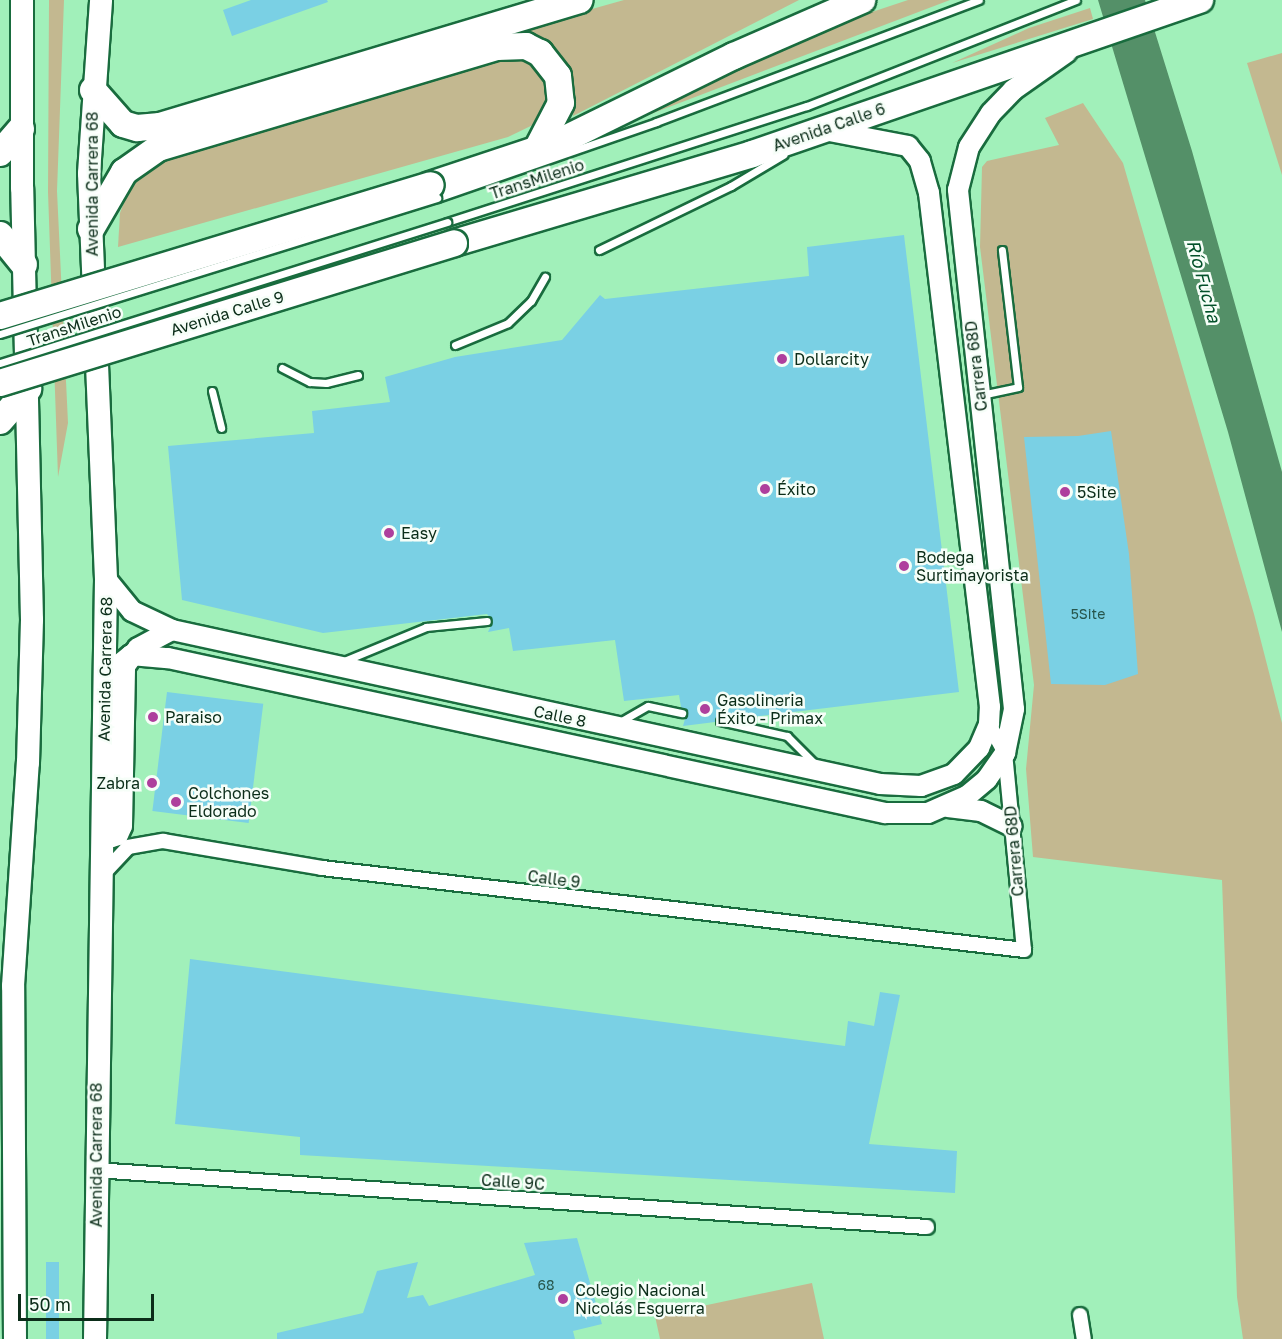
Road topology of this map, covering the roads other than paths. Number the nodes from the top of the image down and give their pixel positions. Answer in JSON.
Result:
{"nodes":[{"id":1,"x":22,"y":0,"type":"edge"},
{"id":2,"x":101,"y":0,"type":"edge"},
{"id":3,"x":579,"y":0,"type":"edge"},
{"id":4,"x":862,"y":0,"type":"edge"},
{"id":5,"x":979,"y":0,"type":"edge"},
{"id":6,"x":1076,"y":0,"type":"edge"},
{"id":7,"x":1200,"y":0,"type":"edge"},
{"id":8,"x":1092,"y":36,"type":"junction"},
{"id":9,"x":93,"y":90,"type":"junction"},
{"id":10,"x":21,"y":129,"type":"junction"},
{"id":11,"x":822,"y":130,"type":"junction"},
{"id":12,"x":536,"y":151,"type":"junction"},
{"id":13,"x":0,"y":153,"type":"edge"},
{"id":14,"x":434,"y":191,"type":"junction"},
{"id":15,"x":91,"y":229,"type":"junction"},
{"id":16,"x":451,"y":232,"type":"junction"},
{"id":17,"x":0,"y":235,"type":"edge"},
{"id":18,"x":599,"y":250,"type":"dead end"},
{"id":19,"x":1002,"y":250,"type":"dead end"},
{"id":20,"x":24,"y":265,"type":"junction"},
{"id":21,"x":545,"y":277,"type":"dead end"},
{"id":22,"x":0,"y":316,"type":"edge"},
{"id":23,"x":0,"y":334,"type":"edge"},
{"id":24,"x":456,"y":345,"type":"dead end"},
{"id":25,"x":0,"y":363,"type":"edge"},
{"id":26,"x":282,"y":368,"type":"dead end"},
{"id":27,"x":358,"y":375,"type":"dead end"},
{"id":28,"x":0,"y":383,"type":"edge"},
{"id":29,"x":28,"y":389,"type":"junction"},
{"id":30,"x":212,"y":391,"type":"dead end"},
{"id":31,"x":980,"y":396,"type":"junction"},
{"id":32,"x":0,"y":421,"type":"edge"},
{"id":33,"x":221,"y":428,"type":"dead end"},
{"id":34,"x":106,"y":579,"type":"junction"},
{"id":35,"x":487,"y":621,"type":"dead end"},
{"id":36,"x":172,"y":630,"type":"junction"},
{"id":37,"x":131,"y":655,"type":"junction"},
{"id":38,"x":322,"y":664,"type":"junction"},
{"id":39,"x":105,"y":676,"type":"junction"},
{"id":40,"x":682,"y":713,"type":"dead end"},
{"id":41,"x":990,"y":715,"type":"junction"},
{"id":42,"x":720,"y":722,"type":"dead end"},
{"id":43,"x":610,"y":727,"type":"junction"},
{"id":44,"x":1005,"y":753,"type":"junction"},
{"id":45,"x":824,"y":772,"type":"junction"},
{"id":46,"x":948,"y":807,"type":"junction"},
{"id":47,"x":102,"y":825,"type":"junction"},
{"id":48,"x":1012,"y":826,"type":"junction"},
{"id":49,"x":99,"y":881,"type":"junction"},
{"id":50,"x":1024,"y":950,"type":"joint"},
{"id":51,"x":95,"y":1170,"type":"junction"},
{"id":52,"x":927,"y":1227,"type":"dead end"},
{"id":53,"x":1080,"y":1315,"type":"dead end"},
{"id":54,"x":15,"y":1339,"type":"edge"},
{"id":55,"x":95,"y":1339,"type":"edge"},
{"id":56,"x":1084,"y":1339,"type":"edge"}],
"edges":[{"from":1,"to":10,"type":"main road"},
{"from":2,"to":9,"type":"main road","name":"Avenida Carrera 68"},
{"from":3,"to":9,"type":"highway"},
{"from":4,"to":12,"type":"highway"},
{"from":5,"to":14,"type":"lane","name":"TransMilenio"},
{"from":6,"to":16,"type":"lane","name":"TransMilenio"},
{"from":7,"to":8,"type":"highway","name":"Avenida Calle 6"},
{"from":8,"to":11,"type":"highway","name":"Avenida Calle 6"},
{"from":8,"to":31,"type":"street","name":"Carrera 68D"},
{"from":9,"to":15,"type":"main road","name":"Avenida Carrera 68"},
{"from":10,"to":13,"type":"highway"},
{"from":10,"to":20,"type":"main road"},
{"from":11,"to":16,"type":"highway","name":"Avenida Calle 6"},
{"from":11,"to":18,"type":"lane"},
{"from":11,"to":41,"type":"street","name":"Carrera 68D"},
{"from":12,"to":14,"type":"highway"},
{"from":12,"to":15,"type":"highway"},
{"from":14,"to":22,"type":"highway","bridge":true},
{"from":14,"to":23,"type":"lane","name":"TransMilenio","bridge":true},
{"from":15,"to":34,"type":"main road","name":"Avenida Carrera 68"},
{"from":16,"to":25,"type":"lane","name":"TransMilenio","bridge":true},
{"from":16,"to":28,"type":"highway","name":"Avenida Calle 9","bridge":true},
{"from":17,"to":20,"type":"highway"},
{"from":19,"to":31,"type":"lane"},
{"from":20,"to":29,"type":"main road"},
{"from":21,"to":24,"type":"lane"},
{"from":26,"to":27,"type":"lane"},
{"from":29,"to":32,"type":"highway"},
{"from":29,"to":54,"type":"main road"},
{"from":30,"to":33,"type":"lane"},
{"from":31,"to":44,"type":"street","name":"Carrera 68D"},
{"from":34,"to":36,"type":"street","name":"Calle 8"},
{"from":34,"to":39,"type":"main road","name":"Avenida Carrera 68"},
{"from":35,"to":38,"type":"lane"},
{"from":36,"to":37,"type":"street"},
{"from":36,"to":38,"type":"street","name":"Calle 8"},
{"from":37,"to":39,"type":"street"},
{"from":37,"to":46,"type":"street","name":"Calle 8"},
{"from":37,"to":47,"type":"street"},
{"from":38,"to":43,"type":"street","name":"Calle 8"},
{"from":39,"to":47,"type":"main road","name":"Avenida Carrera 68"},
{"from":40,"to":43,"type":"lane"},
{"from":41,"to":44,"type":"street","name":"Carrera 68D"},
{"from":41,"to":45,"type":"street","name":"Calle 8"},
{"from":42,"to":45,"type":"lane"},
{"from":43,"to":45,"type":"street","name":"Calle 8"},
{"from":44,"to":46,"type":"street","name":"Calle 8"},
{"from":44,"to":48,"type":"street","name":"Carrera 68D"},
{"from":46,"to":48,"type":"street"},
{"from":47,"to":49,"type":"main road","name":"Avenida Carrera 68"},
{"from":48,"to":50,"type":"street","name":"Carrera 68D"},
{"from":49,"to":50,"type":"street","name":"Calle 9"},
{"from":49,"to":51,"type":"main road","name":"Avenida Carrera 68"},
{"from":51,"to":52,"type":"street","name":"Calle 9C"},
{"from":51,"to":55,"type":"main road","name":"Avenida Carrera 68"},
{"from":53,"to":56,"type":"street"}]}
